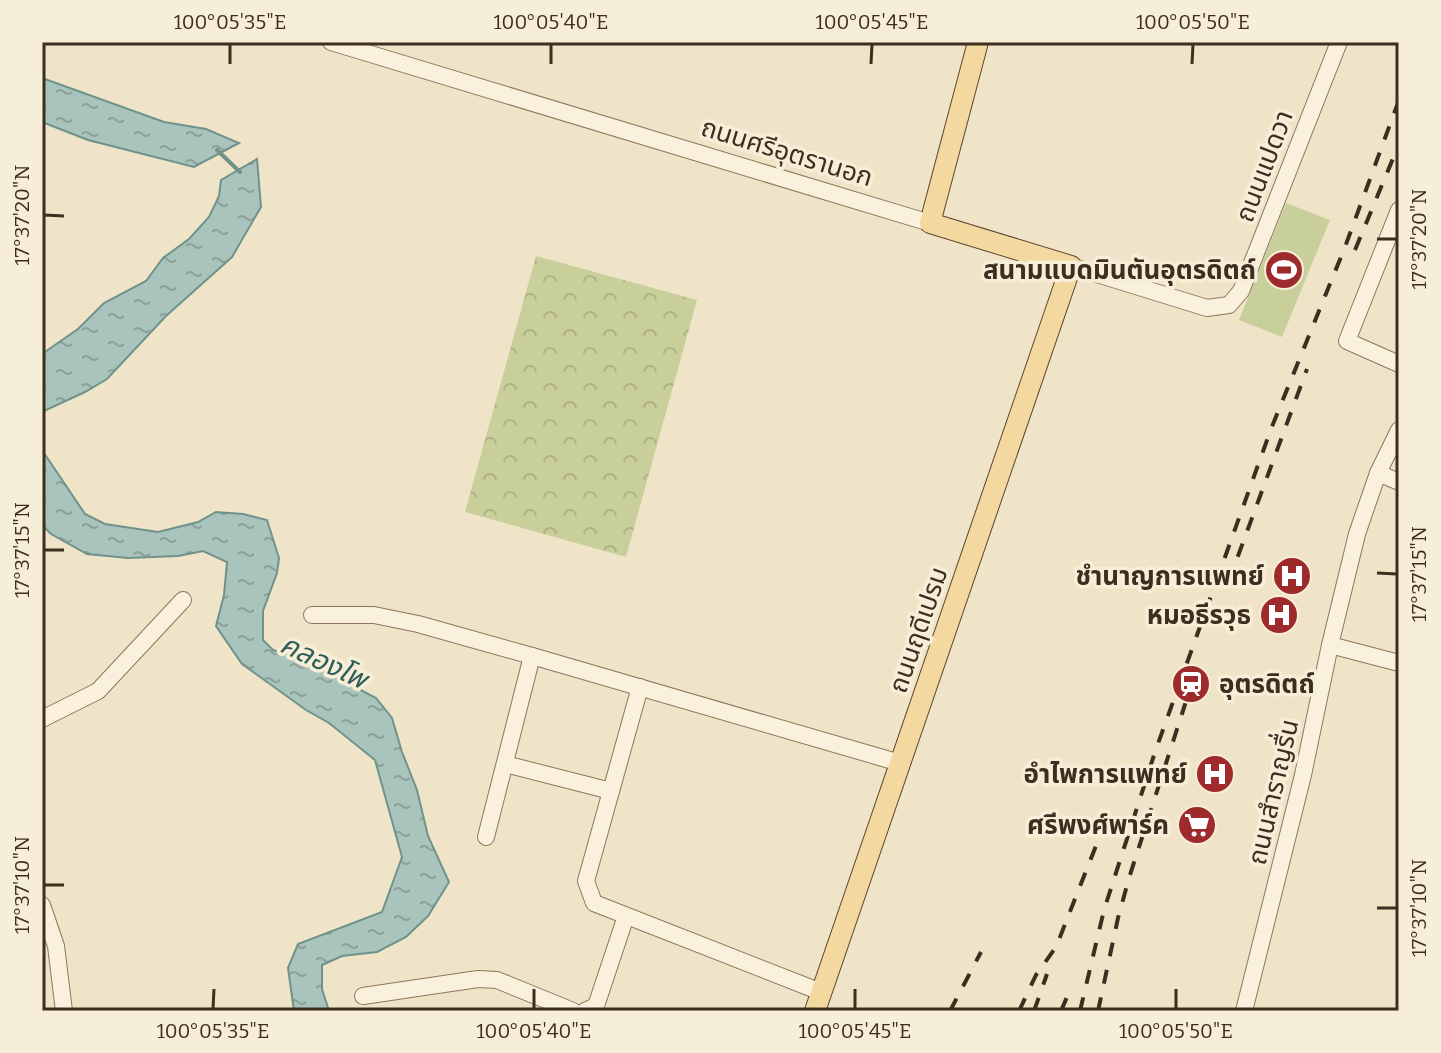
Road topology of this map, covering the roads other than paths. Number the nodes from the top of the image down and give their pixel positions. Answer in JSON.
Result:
{"nodes":[{"id":1,"x":331,"y":42,"type":"edge"},
{"id":2,"x":978,"y":42,"type":"edge"},
{"id":3,"x":1339,"y":42,"type":"edge"},
{"id":4,"x":1399,"y":210,"type":"edge"},
{"id":5,"x":930,"y":223,"type":"junction"},
{"id":6,"x":1071,"y":266,"type":"junction"},
{"id":7,"x":1229,"y":305,"type":"joint"},
{"id":8,"x":1399,"y":364,"type":"edge"},
{"id":9,"x":1399,"y":430,"type":"edge"},
{"id":10,"x":1378,"y":473,"type":"junction"},
{"id":11,"x":1399,"y":482,"type":"edge"},
{"id":12,"x":183,"y":600,"type":"dead end"},
{"id":13,"x":312,"y":615,"type":"dead end"},
{"id":14,"x":1330,"y":645,"type":"junction"},
{"id":15,"x":532,"y":656,"type":"junction"},
{"id":16,"x":1399,"y":663,"type":"edge"},
{"id":17,"x":640,"y":687,"type":"junction"},
{"id":18,"x":42,"y":719,"type":"edge"},
{"id":19,"x":900,"y":763,"type":"junction"},
{"id":20,"x":505,"y":764,"type":"junction"},
{"id":21,"x":611,"y":791,"type":"junction"},
{"id":22,"x":486,"y":837,"type":"dead end"},
{"id":23,"x":42,"y":905,"type":"edge"},
{"id":24,"x":626,"y":916,"type":"junction"},
{"id":25,"x":1263,"y":937,"type":"junction"},
{"id":26,"x":363,"y":996,"type":"dead end"},
{"id":27,"x":818,"y":1002,"type":"edge"},
{"id":28,"x":64,"y":1011,"type":"edge"},
{"id":29,"x":573,"y":1011,"type":"edge"},
{"id":30,"x":585,"y":1011,"type":"edge"},
{"id":31,"x":1232,"y":1011,"type":"edge"},
{"id":32,"x":1244,"y":1011,"type":"edge"}],
"edges":[{"from":1,"to":5,"type":"street","name":"ถนนศรีอุตรานอก"},
{"from":2,"to":5,"type":"main road"},
{"from":3,"to":7,"type":"street","name":"ถนนแปดวา"},
{"from":4,"to":8,"type":"street"},
{"from":5,"to":6,"type":"main road","name":"ถนนศรีอุตรานอก"},
{"from":6,"to":7,"type":"street","name":"ถนนศรีอุตรานอก"},
{"from":6,"to":19,"type":"main road","name":"ถนนฤดีเปรม"},
{"from":9,"to":10,"type":"street","name":"ถนนสำราญรื่น"},
{"from":10,"to":11,"type":"street"},
{"from":10,"to":14,"type":"street","name":"ถนนสำราญรื่น"},
{"from":12,"to":18,"type":"street"},
{"from":13,"to":15,"type":"street"},
{"from":14,"to":16,"type":"street"},
{"from":14,"to":25,"type":"street","name":"ถนนสำราญรื่น"},
{"from":15,"to":17,"type":"street"},
{"from":15,"to":20,"type":"street"},
{"from":17,"to":19,"type":"street"},
{"from":17,"to":21,"type":"street"},
{"from":19,"to":27,"type":"main road","name":"ถนนฤดีเปรม"},
{"from":20,"to":21,"type":"street"},
{"from":20,"to":22,"type":"street"},
{"from":21,"to":24,"type":"street"},
{"from":23,"to":28,"type":"street"},
{"from":24,"to":27,"type":"street"},
{"from":24,"to":30,"type":"street"},
{"from":25,"to":31,"type":"street","name":"ถนนสำราญรื่น"},
{"from":25,"to":32,"type":"street","name":"ถนนสำราญรื่น"},
{"from":26,"to":29,"type":"street"}]}
